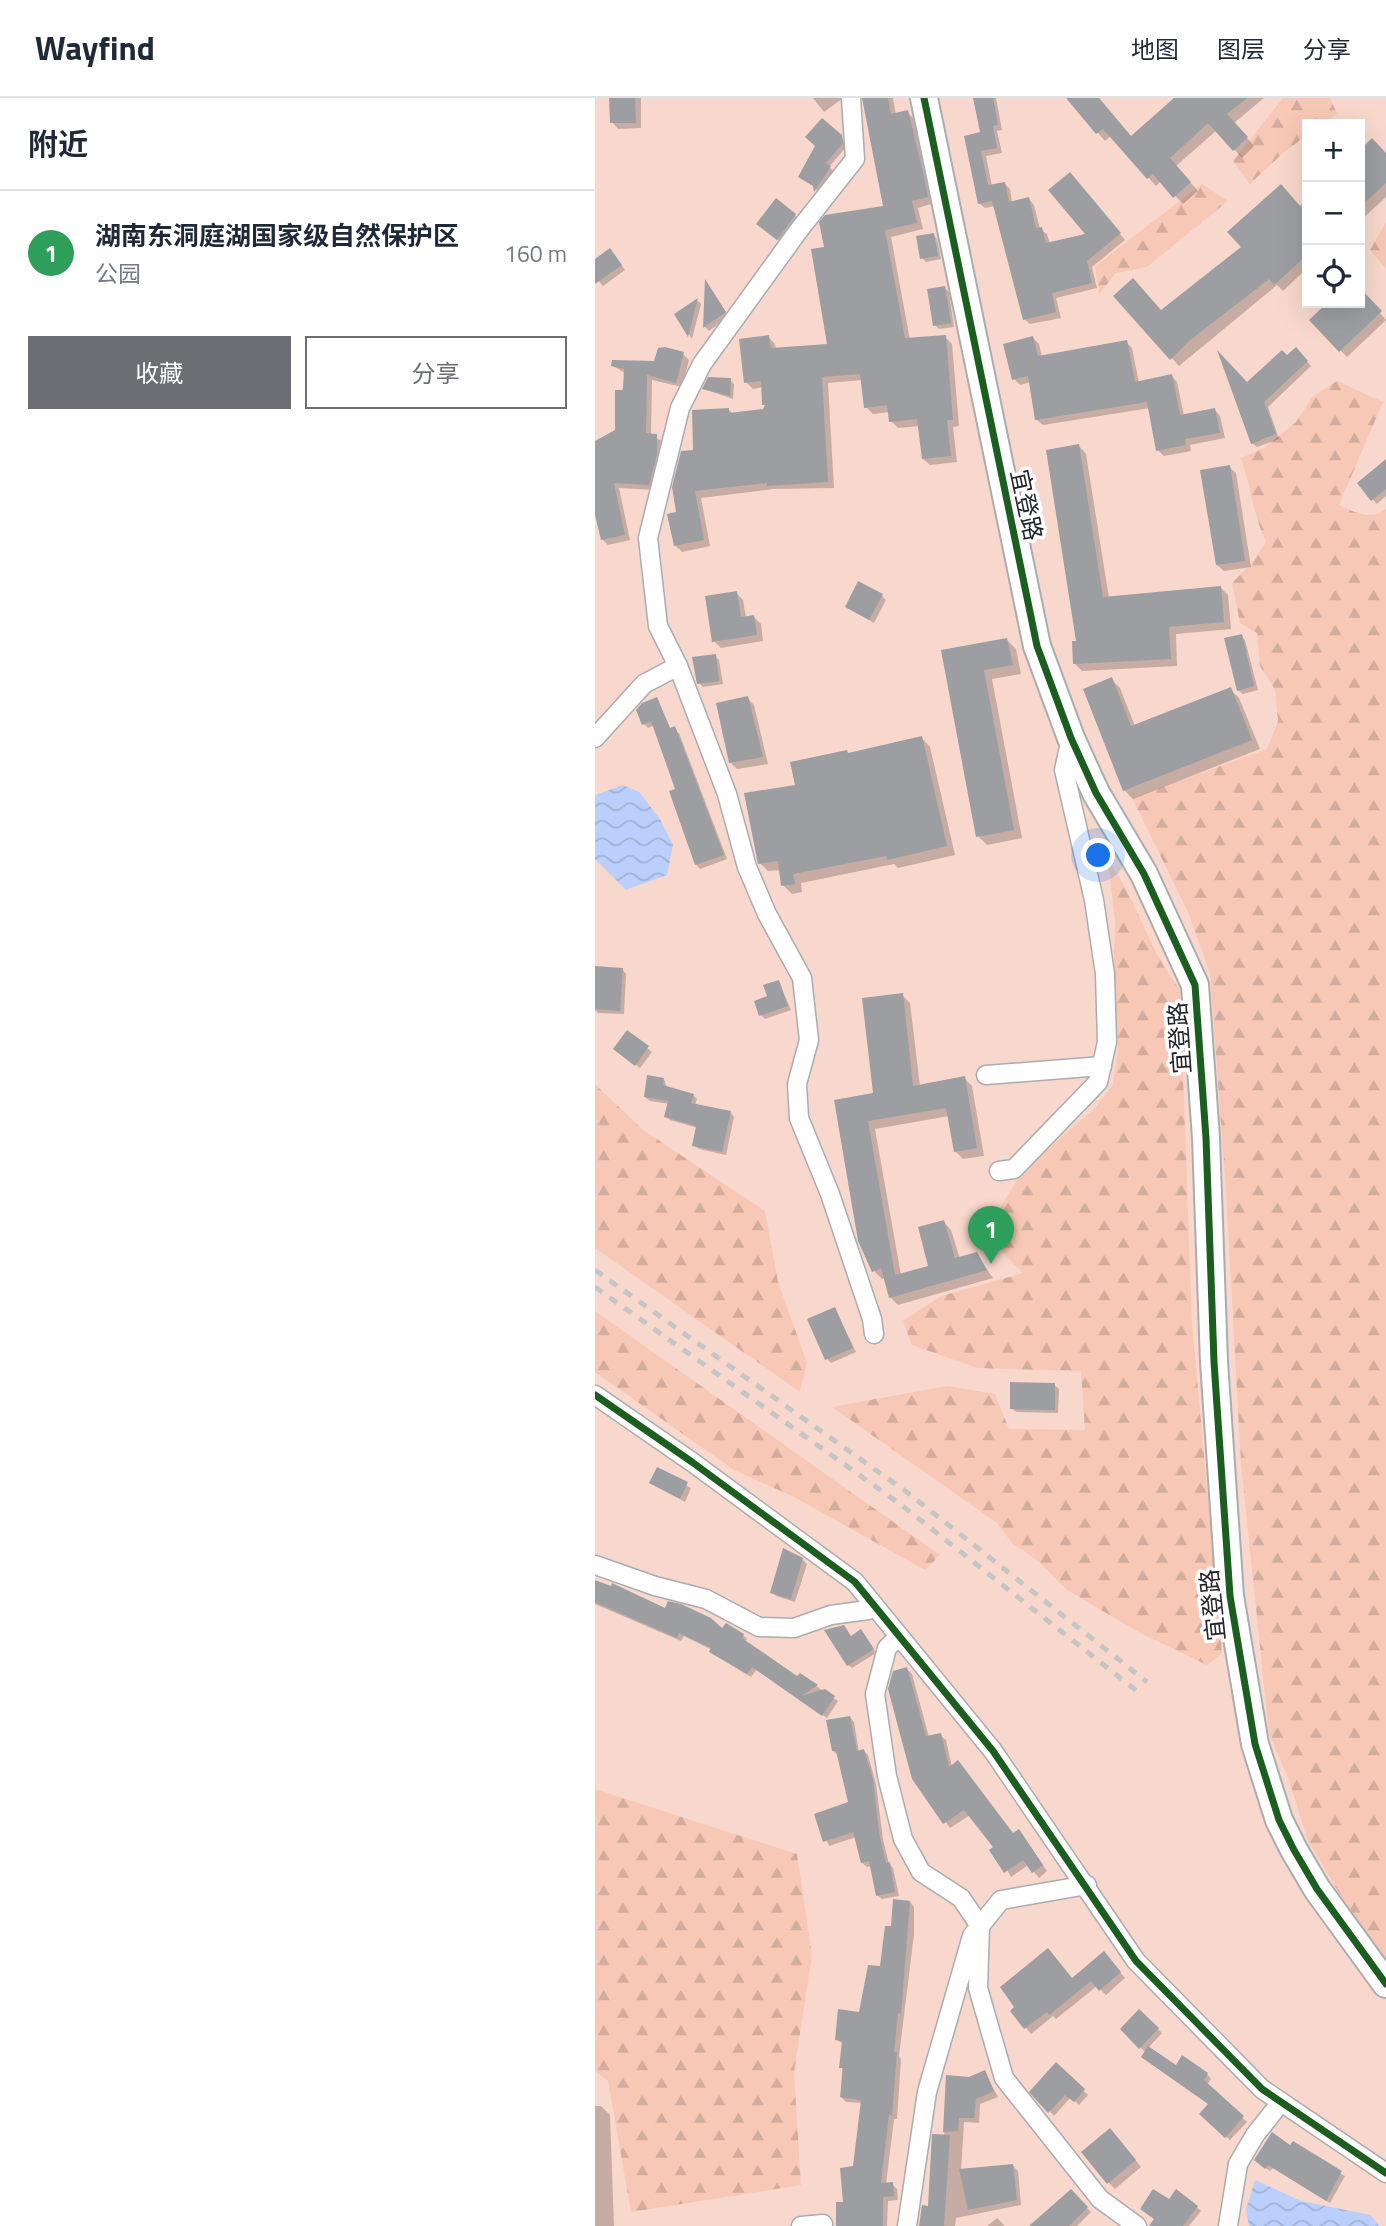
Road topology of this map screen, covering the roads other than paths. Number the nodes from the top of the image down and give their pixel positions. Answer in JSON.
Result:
{"nodes":[{"id":1,"x":851,"y":98,"type":"edge"},
{"id":2,"x":924,"y":98,"type":"edge"},
{"id":3,"x":678,"y":666,"type":"junction"},
{"id":4,"x":595,"y":737,"type":"edge"},
{"id":5,"x":1071,"y":738,"type":"junction"},
{"id":6,"x":1102,"y":1066,"type":"junction"},
{"id":7,"x":986,"y":1075,"type":"dead end"},
{"id":8,"x":999,"y":1171,"type":"dead end"},
{"id":9,"x":874,"y":1334,"type":"dead end"},
{"id":10,"x":595,"y":1395,"type":"edge"},
{"id":11,"x":595,"y":1565,"type":"edge"},
{"id":12,"x":868,"y":1610,"type":"dead end"},
{"id":13,"x":899,"y":1636,"type":"junction"},
{"id":14,"x":1087,"y":1885,"type":"junction"},
{"id":15,"x":980,"y":1926,"type":"junction"},
{"id":16,"x":1386,"y":1984,"type":"edge"},
{"id":17,"x":1282,"y":2102,"type":"junction"},
{"id":18,"x":1386,"y":2173,"type":"edge"},
{"id":19,"x":823,"y":2224,"type":"dead end"},
{"id":20,"x":801,"y":2226,"type":"edge"},
{"id":21,"x":907,"y":2226,"type":"edge"},
{"id":22,"x":1137,"y":2226,"type":"edge"},
{"id":23,"x":1228,"y":2226,"type":"edge"}],
"edges":[{"from":1,"to":3,"type":"street"},
{"from":2,"to":5,"type":"street","name":"宜登路"},
{"from":3,"to":4,"type":"street"},
{"from":3,"to":9,"type":"street"},
{"from":5,"to":6,"type":"street"},
{"from":5,"to":16,"type":"street","name":"宜登路"},
{"from":6,"to":7,"type":"street"},
{"from":6,"to":8,"type":"street"},
{"from":10,"to":13,"type":"street"},
{"from":11,"to":12,"type":"street"},
{"from":13,"to":14,"type":"street"},
{"from":13,"to":15,"type":"street"},
{"from":14,"to":15,"type":"street"},
{"from":14,"to":17,"type":"street"},
{"from":15,"to":21,"type":"street"},
{"from":15,"to":22,"type":"street"},
{"from":17,"to":18,"type":"street"},
{"from":17,"to":23,"type":"street"},
{"from":19,"to":20,"type":"street"}]}
